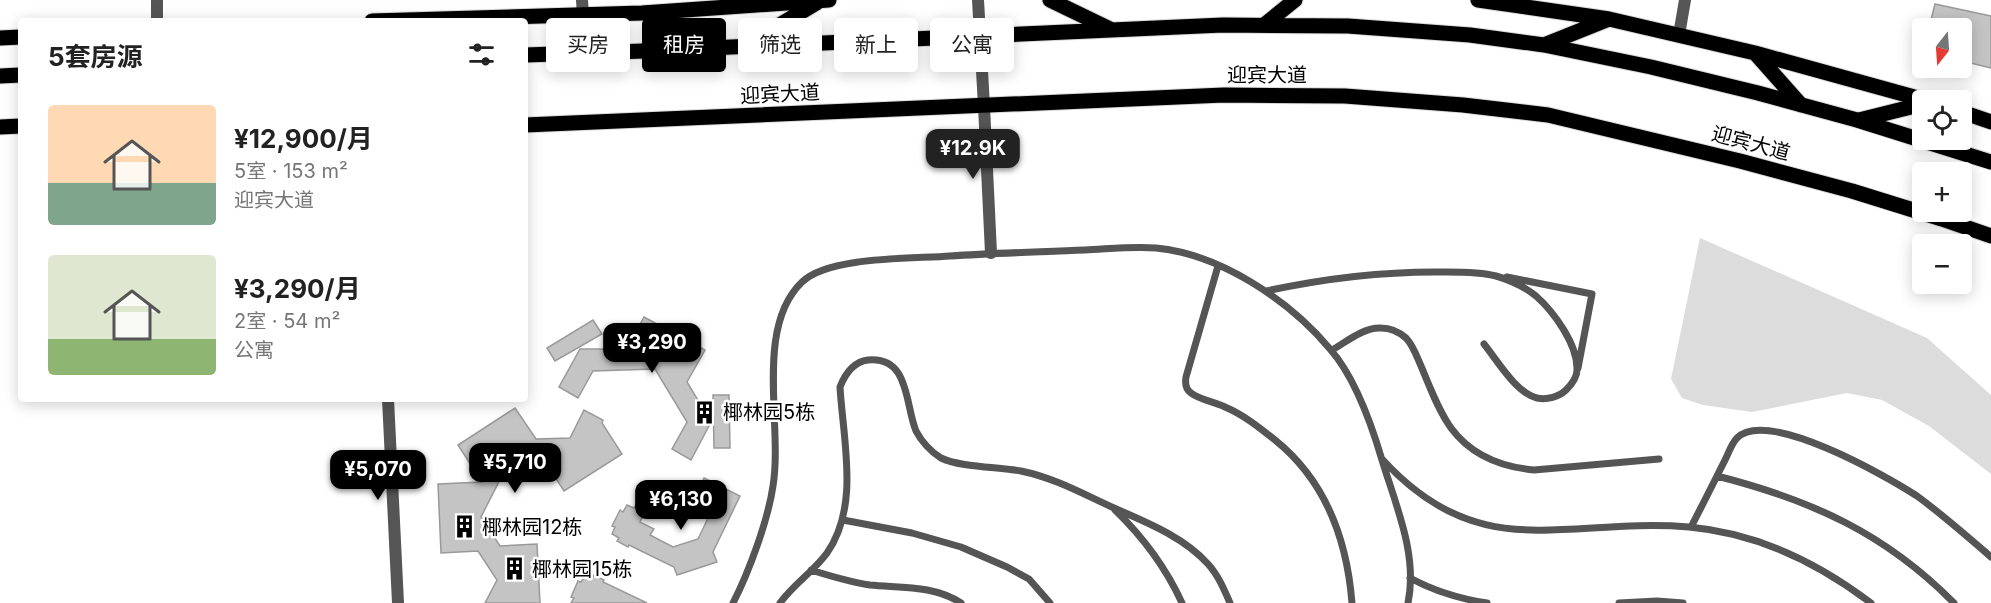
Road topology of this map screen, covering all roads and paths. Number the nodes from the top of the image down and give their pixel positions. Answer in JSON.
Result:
{"nodes":[{"id":1,"x":157,"y":0,"type":"edge"},
{"id":2,"x":829,"y":0,"type":"edge"},
{"id":3,"x":978,"y":0,"type":"edge"},
{"id":4,"x":1050,"y":0,"type":"edge"},
{"id":5,"x":1295,"y":0,"type":"edge"},
{"id":6,"x":1478,"y":0,"type":"edge"},
{"id":7,"x":1685,"y":0,"type":"edge"},
{"id":8,"x":821,"y":1,"type":"edge"},
{"id":9,"x":583,"y":7,"type":"edge"},
{"id":10,"x":157,"y":18,"type":"edge"},
{"id":11,"x":417,"y":18,"type":"edge"},
{"id":12,"x":792,"y":18,"type":"edge"},
{"id":13,"x":979,"y":18,"type":"edge"},
{"id":14,"x":1609,"y":19,"type":"junction"},
{"id":15,"x":1264,"y":26,"type":"junction"},
{"id":16,"x":1112,"y":30,"type":"junction"},
{"id":17,"x":1014,"y":34,"type":"edge"},
{"id":18,"x":1679,"y":35,"type":"junction"},
{"id":19,"x":18,"y":37,"type":"edge"},
{"id":20,"x":0,"y":38,"type":"edge"},
{"id":21,"x":930,"y":38,"type":"edge"},
{"id":22,"x":822,"y":43,"type":"edge"},
{"id":23,"x":1544,"y":45,"type":"junction"},
{"id":24,"x":738,"y":47,"type":"edge"},
{"id":25,"x":1755,"y":53,"type":"junction"},
{"id":26,"x":528,"y":55,"type":"edge"},
{"id":27,"x":982,"y":72,"type":"edge"},
{"id":28,"x":18,"y":75,"type":"edge"},
{"id":29,"x":0,"y":76,"type":"edge"},
{"id":30,"x":1912,"y":99,"type":"edge"},
{"id":31,"x":1802,"y":105,"type":"junction"},
{"id":32,"x":1912,"y":105,"type":"edge"},
{"id":33,"x":984,"y":106,"type":"junction"},
{"id":34,"x":1972,"y":115,"type":"edge"},
{"id":35,"x":1857,"y":120,"type":"junction"},
{"id":36,"x":1991,"y":122,"type":"edge"},
{"id":37,"x":528,"y":125,"type":"edge"},
{"id":38,"x":18,"y":126,"type":"edge"},
{"id":39,"x":0,"y":127,"type":"edge"},
{"id":40,"x":1991,"y":162,"type":"edge"},
{"id":41,"x":1991,"y":236,"type":"edge"},
{"id":42,"x":992,"y":254,"type":"junction"},
{"id":43,"x":1218,"y":266,"type":"junction"},
{"id":44,"x":1495,"y":275,"type":"junction"},
{"id":45,"x":1266,"y":291,"type":"junction"},
{"id":46,"x":1484,"y":344,"type":"dead end"},
{"id":47,"x":1332,"y":350,"type":"junction"},
{"id":48,"x":1577,"y":371,"type":"junction"},
{"id":49,"x":388,"y":402,"type":"edge"},
{"id":50,"x":1381,"y":458,"type":"junction"},
{"id":51,"x":1659,"y":459,"type":"dead end"},
{"id":52,"x":1718,"y":476,"type":"junction"},
{"id":53,"x":1111,"y":506,"type":"junction"},
{"id":54,"x":843,"y":520,"type":"junction"},
{"id":55,"x":1691,"y":528,"type":"junction"},
{"id":56,"x":1991,"y":557,"type":"edge"},
{"id":57,"x":811,"y":570,"type":"junction"},
{"id":58,"x":1410,"y":578,"type":"junction"},
{"id":59,"x":398,"y":603,"type":"edge"},
{"id":60,"x":734,"y":603,"type":"edge"},
{"id":61,"x":780,"y":603,"type":"edge"},
{"id":62,"x":962,"y":603,"type":"edge"},
{"id":63,"x":1050,"y":603,"type":"edge"},
{"id":64,"x":1182,"y":603,"type":"edge"},
{"id":65,"x":1230,"y":603,"type":"edge"},
{"id":66,"x":1352,"y":603,"type":"edge"},
{"id":67,"x":1408,"y":603,"type":"edge"},
{"id":68,"x":1487,"y":603,"type":"edge"},
{"id":69,"x":1619,"y":603,"type":"edge"},
{"id":70,"x":1683,"y":603,"type":"edge"},
{"id":71,"x":1871,"y":603,"type":"edge"},
{"id":72,"x":1954,"y":603,"type":"edge"}],
"edges":[{"from":1,"to":10,"type":"street"},
{"from":2,"to":8,"type":"main road"},
{"from":3,"to":13,"type":"street"},
{"from":4,"to":16,"type":"main road"},
{"from":5,"to":15,"type":"main road"},
{"from":6,"to":14,"type":"main road"},
{"from":7,"to":18,"type":"street"},
{"from":8,"to":9,"type":"main road"},
{"from":8,"to":12,"type":"main road"},
{"from":9,"to":11,"type":"main road"},
{"from":14,"to":18,"type":"main road"},
{"from":14,"to":23,"type":"main road"},
{"from":15,"to":16,"type":"main road"},
{"from":15,"to":23,"type":"main road"},
{"from":16,"to":17,"type":"main road"},
{"from":18,"to":25,"type":"main road"},
{"from":19,"to":20,"type":"main road"},
{"from":21,"to":22,"type":"main road"},
{"from":23,"to":31,"type":"main road"},
{"from":24,"to":26,"type":"main road"},
{"from":25,"to":30,"type":"main road"},
{"from":25,"to":31,"type":"main road"},
{"from":27,"to":33,"type":"street"},
{"from":28,"to":29,"type":"main road"},
{"from":31,"to":35,"type":"main road"},
{"from":32,"to":35,"type":"main road"},
{"from":33,"to":37,"type":"main road","name":"迎宾大道"},
{"from":33,"to":41,"type":"main road","name":"迎宾大道"},
{"from":33,"to":42,"type":"street"},
{"from":34,"to":36,"type":"main road"},
{"from":35,"to":40,"type":"main road"},
{"from":38,"to":39,"type":"main road"},
{"from":42,"to":43,"type":"lane"},
{"from":42,"to":60,"type":"lane"},
{"from":43,"to":45,"type":"lane"},
{"from":43,"to":66,"type":"lane"},
{"from":44,"to":45,"type":"lane"},
{"from":44,"to":48,"type":"lane"},
{"from":44,"to":48,"type":"lane"},
{"from":45,"to":47,"type":"lane"},
{"from":46,"to":48,"type":"lane"},
{"from":47,"to":50,"type":"lane"},
{"from":47,"to":51,"type":"lane"},
{"from":49,"to":59,"type":"street"},
{"from":50,"to":55,"type":"lane"},
{"from":50,"to":58,"type":"lane"},
{"from":52,"to":55,"type":"lane"},
{"from":52,"to":56,"type":"lane"},
{"from":52,"to":72,"type":"lane"},
{"from":53,"to":54,"type":"lane"},
{"from":53,"to":64,"type":"lane"},
{"from":53,"to":65,"type":"lane"},
{"from":54,"to":57,"type":"lane"},
{"from":54,"to":63,"type":"lane"},
{"from":55,"to":71,"type":"lane"},
{"from":57,"to":61,"type":"lane"},
{"from":57,"to":62,"type":"lane"},
{"from":58,"to":67,"type":"lane"},
{"from":58,"to":68,"type":"lane"},
{"from":69,"to":70,"type":"lane"}]}
